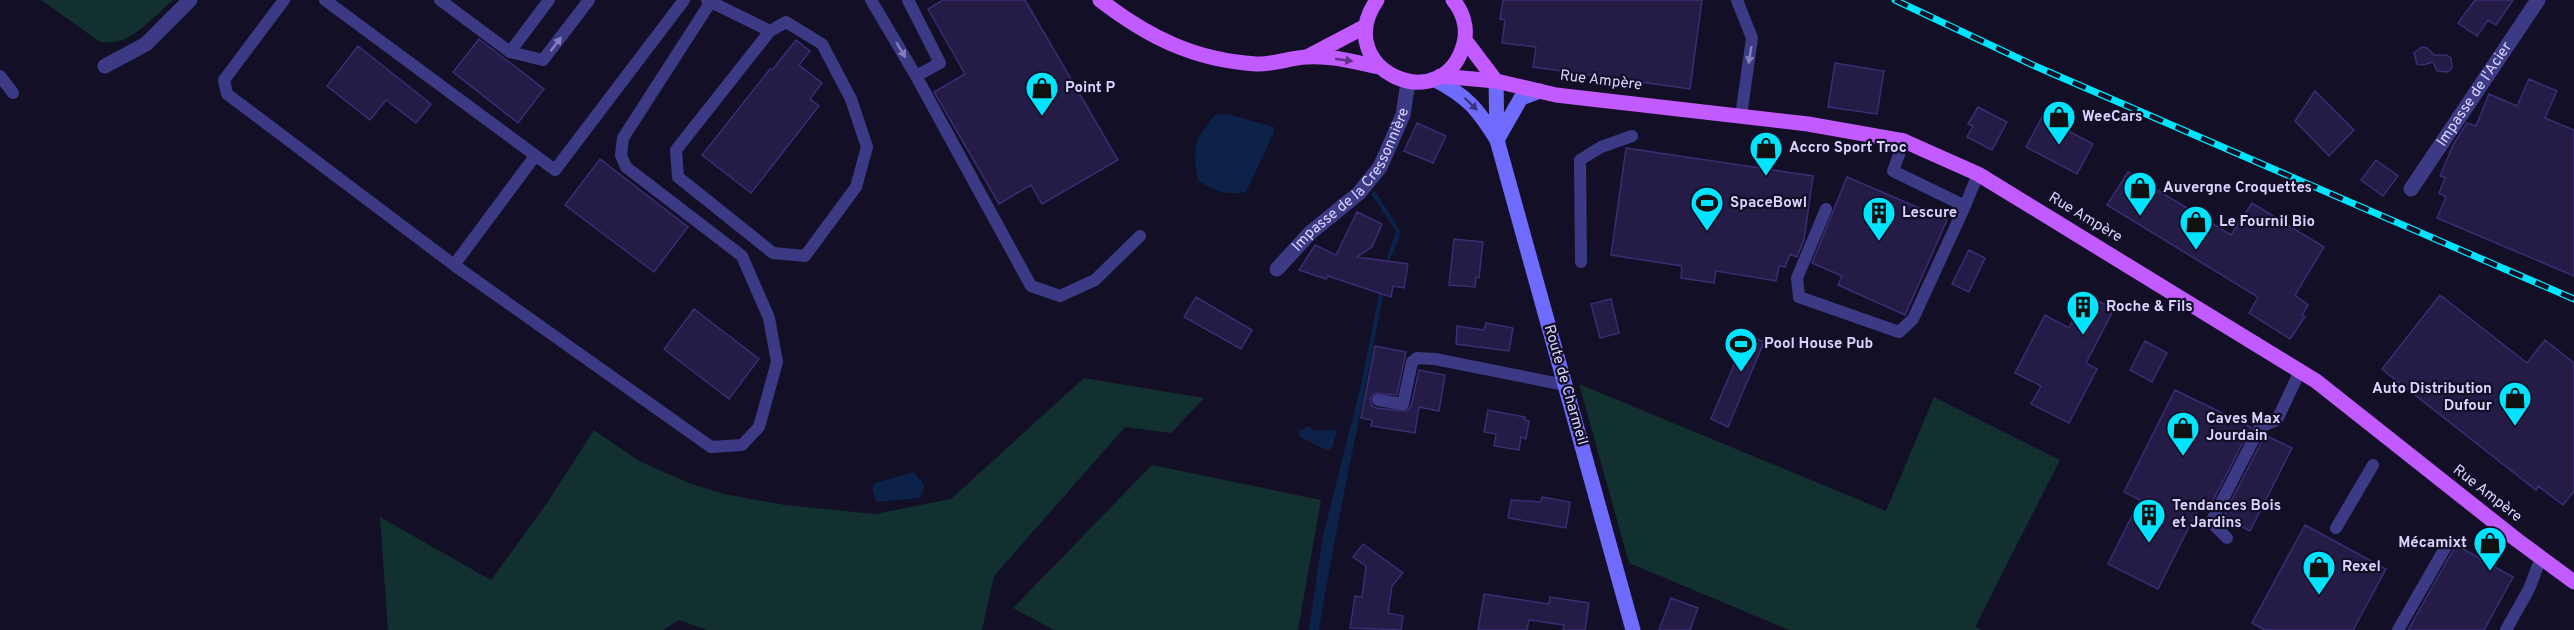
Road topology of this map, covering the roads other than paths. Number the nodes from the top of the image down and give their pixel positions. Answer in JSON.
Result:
{"nodes":[{"id":1,"x":190,"y":0,"type":"edge"},
{"id":2,"x":284,"y":0,"type":"edge"},
{"id":3,"x":325,"y":0,"type":"edge"},
{"id":4,"x":440,"y":0,"type":"edge"},
{"id":5,"x":549,"y":0,"type":"edge"},
{"id":6,"x":588,"y":0,"type":"edge"},
{"id":7,"x":684,"y":0,"type":"edge"},
{"id":8,"x":871,"y":0,"type":"edge"},
{"id":9,"x":908,"y":0,"type":"edge"},
{"id":10,"x":1100,"y":0,"type":"edge"},
{"id":11,"x":1377,"y":0,"type":"edge"},
{"id":12,"x":1737,"y":0,"type":"edge"},
{"id":13,"x":2538,"y":0,"type":"edge"},
{"id":14,"x":709,"y":1,"type":"edge"},
{"id":15,"x":1456,"y":2,"type":"edge"},
{"id":16,"x":1365,"y":26,"type":"junction"},
{"id":17,"x":770,"y":31,"type":"junction"},
{"id":18,"x":1465,"y":40,"type":"junction"},
{"id":19,"x":510,"y":52,"type":"junction"},
{"id":20,"x":1307,"y":57,"type":"junction"},
{"id":21,"x":105,"y":66,"type":"dead end"},
{"id":22,"x":1379,"y":67,"type":"junction"},
{"id":23,"x":0,"y":76,"type":"edge"},
{"id":24,"x":916,"y":76,"type":"junction"},
{"id":25,"x":1437,"y":78,"type":"junction"},
{"id":26,"x":1496,"y":81,"type":"junction"},
{"id":27,"x":1408,"y":82,"type":"junction"},
{"id":28,"x":1540,"y":91,"type":"junction"},
{"id":29,"x":13,"y":93,"type":"dead end"},
{"id":30,"x":1740,"y":116,"type":"junction"},
{"id":31,"x":1632,"y":136,"type":"dead end"},
{"id":32,"x":1497,"y":140,"type":"junction"},
{"id":33,"x":1904,"y":141,"type":"junction"},
{"id":34,"x":535,"y":156,"type":"junction"},
{"id":35,"x":1978,"y":174,"type":"junction"},
{"id":36,"x":2411,"y":189,"type":"dead end"},
{"id":37,"x":1965,"y":206,"type":"junction"},
{"id":38,"x":1826,"y":209,"type":"dead end"},
{"id":39,"x":1140,"y":236,"type":"dead end"},
{"id":40,"x":1581,"y":262,"type":"dead end"},
{"id":41,"x":454,"y":265,"type":"junction"},
{"id":42,"x":1277,"y":268,"type":"dead end"},
{"id":43,"x":2300,"y":371,"type":"junction"},
{"id":44,"x":1565,"y":385,"type":"junction"},
{"id":45,"x":1378,"y":400,"type":"dead end"},
{"id":46,"x":2373,"y":465,"type":"dead end"},
{"id":47,"x":2336,"y":528,"type":"dead end"},
{"id":48,"x":2227,"y":538,"type":"dead end"},
{"id":49,"x":2448,"y":543,"type":"dead end"},
{"id":50,"x":2541,"y":558,"type":"junction"},
{"id":51,"x":2574,"y":582,"type":"edge"},
{"id":52,"x":1633,"y":630,"type":"edge"},
{"id":53,"x":2398,"y":630,"type":"edge"},
{"id":54,"x":2506,"y":630,"type":"edge"}],
"edges":[{"from":1,"to":21,"type":"street"},
{"from":2,"to":41,"type":"lane"},
{"from":3,"to":34,"type":"lane"},
{"from":4,"to":19,"type":"lane"},
{"from":5,"to":19,"type":"lane"},
{"from":19,"to":6,"type":"lane","one_way":true},
{"from":7,"to":34,"type":"lane"},
{"from":8,"to":24,"type":"lane","one_way":true},
{"from":9,"to":24,"type":"lane"},
{"from":10,"to":20,"type":"main road"},
{"from":11,"to":16,"type":"main road"},
{"from":12,"to":30,"type":"lane","one_way":true},
{"from":13,"to":36,"type":"street","name":"Impasse de l'Acier"},
{"from":14,"to":17,"type":"lane"},
{"from":14,"to":41,"type":"lane"},
{"from":15,"to":18,"type":"main road"},
{"from":16,"to":20,"type":"main road"},
{"from":16,"to":22,"type":"main road"},
{"from":17,"to":17,"type":"lane"},
{"from":18,"to":25,"type":"main road"},
{"from":18,"to":26,"type":"main road"},
{"from":20,"to":22,"type":"main road","one_way":true},
{"from":22,"to":27,"type":"main road"},
{"from":23,"to":29,"type":"lane"},
{"from":24,"to":39,"type":"lane"},
{"from":25,"to":26,"type":"main road","name":"Rue Ampère"},
{"from":25,"to":27,"type":"main road","name":"Rue Ampère"},
{"from":25,"to":32,"type":"main road","name":"Route de Charmeil","one_way":true},
{"from":26,"to":28,"type":"main road","name":"Rue Ampère"},
{"from":26,"to":32,"type":"main road","name":"Route de Charmeil"},
{"from":27,"to":42,"type":"street","name":"Impasse de la Cressonnière"},
{"from":28,"to":30,"type":"main road","name":"Rue Ampère"},
{"from":28,"to":32,"type":"main road"},
{"from":30,"to":33,"type":"main road","name":"Rue Ampère"},
{"from":31,"to":40,"type":"lane"},
{"from":32,"to":44,"type":"main road","name":"Route de Charmeil"},
{"from":33,"to":35,"type":"main road","name":"Rue Ampère"},
{"from":33,"to":37,"type":"lane"},
{"from":34,"to":41,"type":"lane"},
{"from":35,"to":37,"type":"lane"},
{"from":35,"to":43,"type":"main road","name":"Rue Ampère"},
{"from":37,"to":38,"type":"lane"},
{"from":43,"to":48,"type":"lane"},
{"from":43,"to":50,"type":"main road","name":"Rue Ampère"},
{"from":44,"to":45,"type":"lane"},
{"from":44,"to":52,"type":"main road","name":"Route de Charmeil"},
{"from":46,"to":47,"type":"lane"},
{"from":49,"to":53,"type":"lane"},
{"from":50,"to":51,"type":"main road","name":"Rue Ampère"},
{"from":50,"to":54,"type":"lane"}]}
